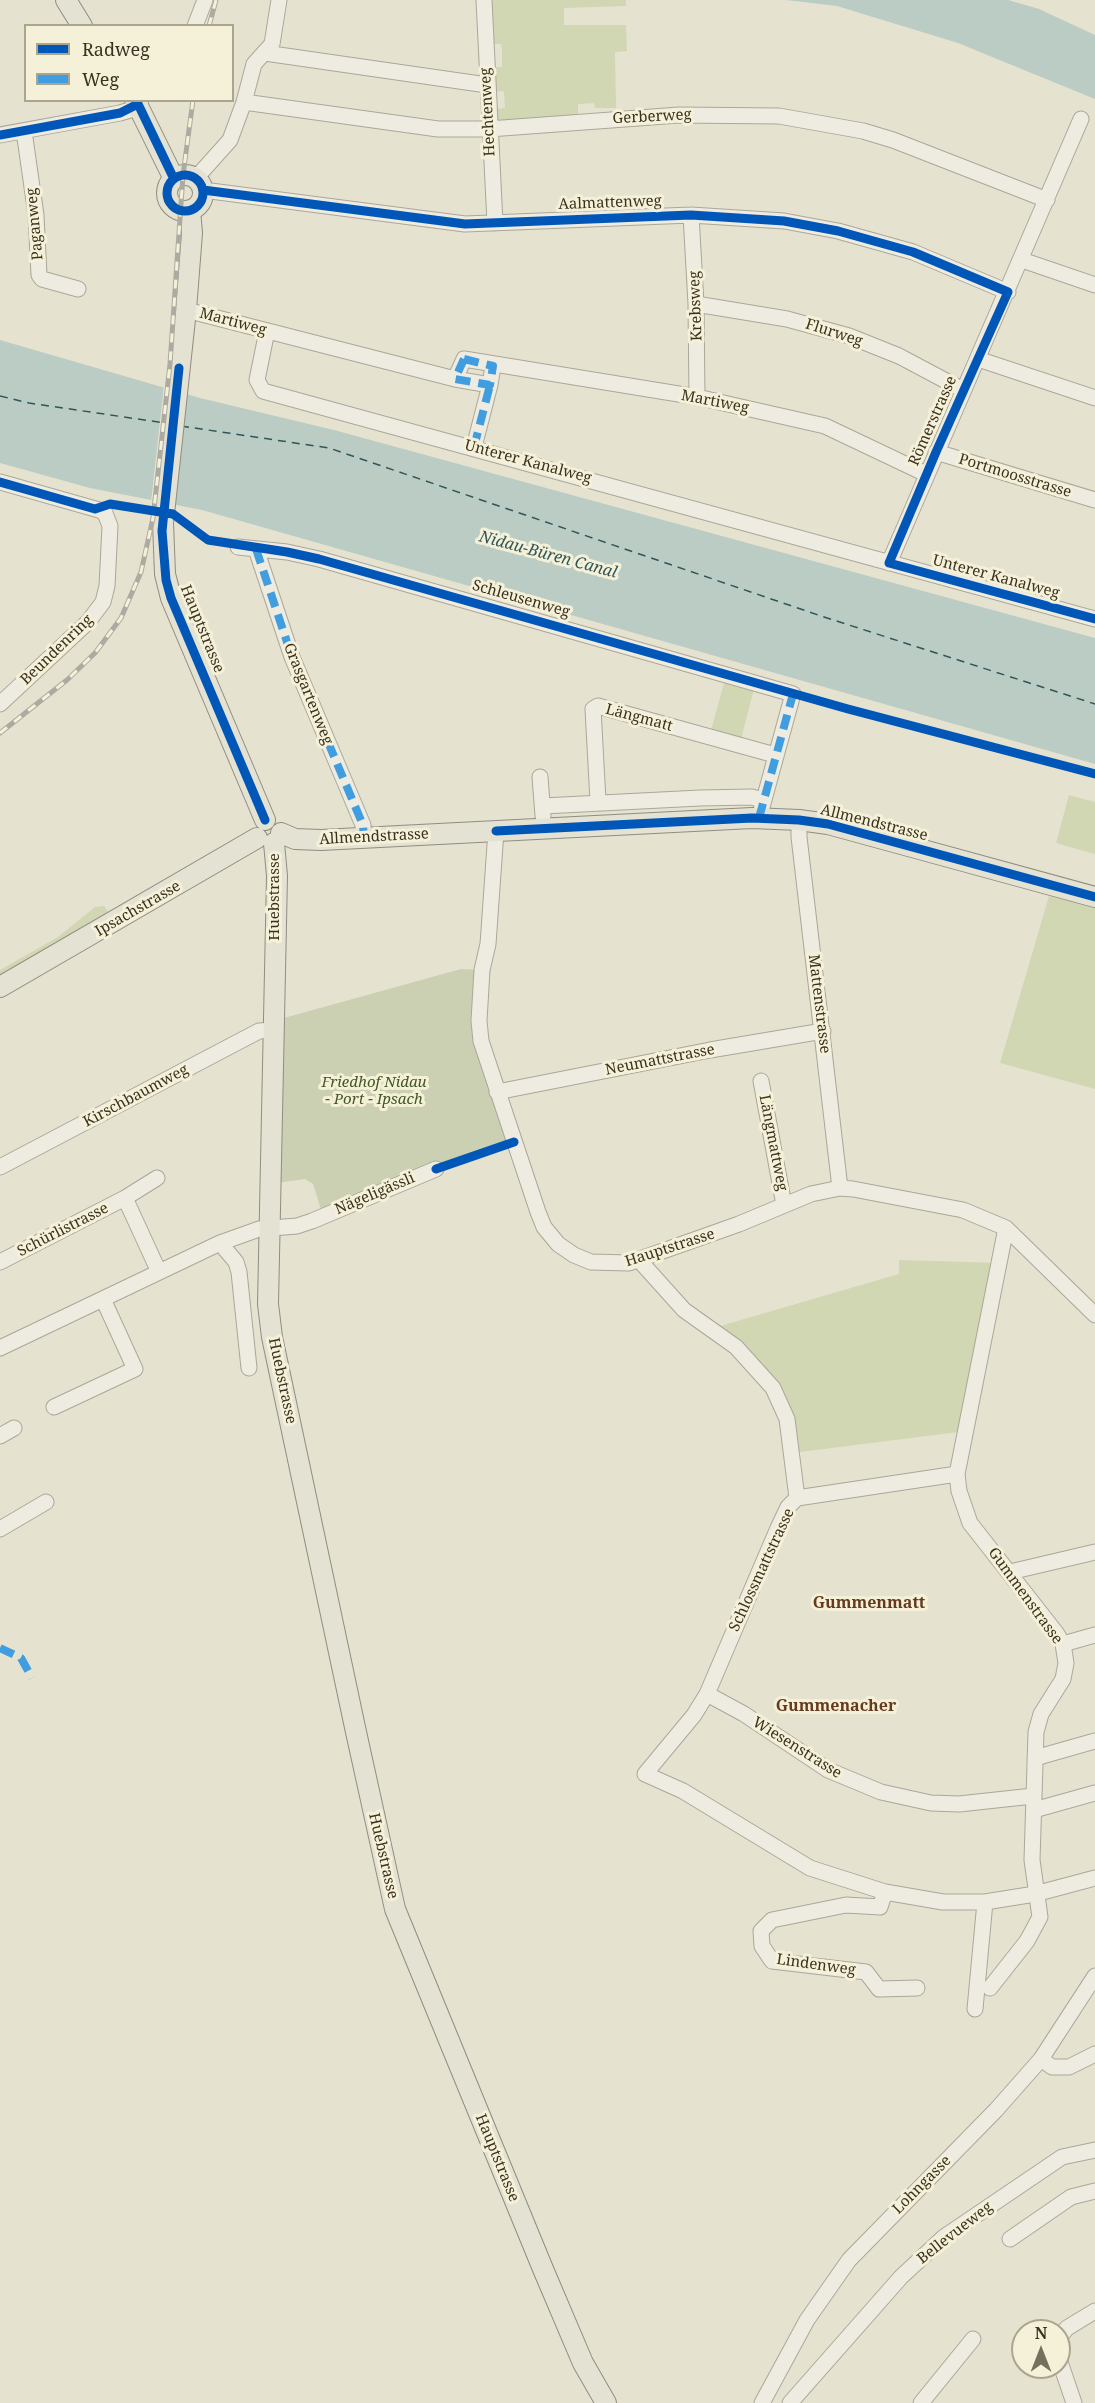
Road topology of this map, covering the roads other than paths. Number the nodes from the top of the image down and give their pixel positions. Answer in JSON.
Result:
{"nodes":[{"id":1,"x":66,"y":0,"type":"edge"},
{"id":2,"x":205,"y":0,"type":"edge"},
{"id":3,"x":279,"y":0,"type":"edge"},
{"id":4,"x":484,"y":0,"type":"edge"},
{"id":5,"x":81,"y":24,"type":"edge"},
{"id":6,"x":196,"y":24,"type":"edge"},
{"id":7,"x":260,"y":58,"type":"junction"},
{"id":8,"x":487,"y":85,"type":"junction"},
{"id":9,"x":138,"y":102,"type":"edge"},
{"id":10,"x":244,"y":102,"type":"junction"},
{"id":11,"x":1081,"y":119,"type":"dead end"},
{"id":12,"x":489,"y":129,"type":"junction"},
{"id":13,"x":24,"y":131,"type":"junction"},
{"id":14,"x":0,"y":135,"type":"edge"},
{"id":15,"x":174,"y":179,"type":"junction"},
{"id":16,"x":200,"y":184,"type":"junction"},
{"id":17,"x":1047,"y":200,"type":"junction"},
{"id":18,"x":190,"y":210,"type":"junction"},
{"id":19,"x":691,"y":215,"type":"junction"},
{"id":20,"x":495,"y":223,"type":"junction"},
{"id":21,"x":1022,"y":260,"type":"junction"},
{"id":22,"x":1095,"y":285,"type":"edge"},
{"id":23,"x":78,"y":289,"type":"dead end"},
{"id":24,"x":1008,"y":292,"type":"junction"},
{"id":25,"x":696,"y":304,"type":"junction"},
{"id":26,"x":186,"y":310,"type":"junction"},
{"id":27,"x":267,"y":332,"type":"junction"},
{"id":28,"x":978,"y":359,"type":"junction"},
{"id":29,"x":493,"y":366,"type":"junction"},
{"id":30,"x":455,"y":379,"type":"junction"},
{"id":31,"x":490,"y":385,"type":"junction"},
{"id":32,"x":963,"y":390,"type":"junction"},
{"id":33,"x":697,"y":398,"type":"junction"},
{"id":34,"x":1095,"y":398,"type":"edge"},
{"id":35,"x":474,"y":447,"type":"junction"},
{"id":36,"x":936,"y":452,"type":"junction"},
{"id":37,"x":926,"y":474,"type":"junction"},
{"id":38,"x":0,"y":482,"type":"edge"},
{"id":39,"x":1095,"y":500,"type":"edge"},
{"id":40,"x":238,"y":547,"type":"dead end"},
{"id":41,"x":256,"y":549,"type":"junction"},
{"id":42,"x":889,"y":563,"type":"junction"},
{"id":43,"x":1095,"y":620,"type":"edge"},
{"id":44,"x":0,"y":704,"type":"edge"},
{"id":45,"x":775,"y":755,"type":"junction"},
{"id":46,"x":540,"y":777,"type":"dead end"},
{"id":47,"x":598,"y":801,"type":"junction"},
{"id":48,"x":543,"y":806,"type":"junction"},
{"id":49,"x":760,"y":809,"type":"junction"},
{"id":50,"x":265,"y":820,"type":"joint"},
{"id":51,"x":799,"y":820,"type":"junction"},
{"id":52,"x":541,"y":828,"type":"junction"},
{"id":53,"x":496,"y":831,"type":"junction"},
{"id":54,"x":271,"y":838,"type":"junction"},
{"id":55,"x":364,"y":838,"type":"junction"},
{"id":56,"x":1095,"y":897,"type":"edge"},
{"id":57,"x":0,"y":987,"type":"edge"},
{"id":58,"x":273,"y":1030,"type":"junction"},
{"id":59,"x":823,"y":1031,"type":"junction"},
{"id":60,"x":761,"y":1081,"type":"dead end"},
{"id":61,"x":496,"y":1092,"type":"junction"},
{"id":62,"x":0,"y":1167,"type":"edge"},
{"id":63,"x":436,"y":1169,"type":"dead end"},
{"id":64,"x":157,"y":1178,"type":"dead end"},
{"id":65,"x":840,"y":1188,"type":"junction"},
{"id":66,"x":125,"y":1198,"type":"junction"},
{"id":67,"x":784,"y":1205,"type":"junction"},
{"id":68,"x":268,"y":1227,"type":"junction"},
{"id":69,"x":1006,"y":1228,"type":"junction"},
{"id":70,"x":220,"y":1243,"type":"junction"},
{"id":71,"x":639,"y":1260,"type":"junction"},
{"id":72,"x":0,"y":1262,"type":"edge"},
{"id":73,"x":159,"y":1272,"type":"junction"},
{"id":74,"x":103,"y":1299,"type":"junction"},
{"id":75,"x":1095,"y":1315,"type":"edge"},
{"id":76,"x":0,"y":1348,"type":"edge"},
{"id":77,"x":249,"y":1368,"type":"dead end"},
{"id":78,"x":54,"y":1407,"type":"dead end"},
{"id":79,"x":14,"y":1428,"type":"dead end"},
{"id":80,"x":0,"y":1436,"type":"edge"},
{"id":81,"x":957,"y":1474,"type":"junction"},
{"id":82,"x":797,"y":1498,"type":"junction"},
{"id":83,"x":46,"y":1502,"type":"dead end"},
{"id":84,"x":0,"y":1529,"type":"edge"},
{"id":85,"x":1095,"y":1552,"type":"edge"},
{"id":86,"x":1010,"y":1572,"type":"junction"},
{"id":87,"x":1095,"y":1635,"type":"edge"},
{"id":88,"x":1063,"y":1644,"type":"junction"},
{"id":89,"x":707,"y":1694,"type":"junction"},
{"id":90,"x":1095,"y":1741,"type":"edge"},
{"id":91,"x":1035,"y":1758,"type":"junction"},
{"id":92,"x":1095,"y":1793,"type":"edge"},
{"id":93,"x":1033,"y":1803,"type":"junction"},
{"id":94,"x":1095,"y":1878,"type":"edge"},
{"id":95,"x":885,"y":1892,"type":"junction"},
{"id":96,"x":1035,"y":1894,"type":"junction"},
{"id":97,"x":985,"y":1902,"type":"junction"},
{"id":98,"x":395,"y":1909,"type":"joint"},
{"id":99,"x":1095,"y":1976,"type":"edge"},
{"id":100,"x":917,"y":1988,"type":"dead end"},
{"id":101,"x":990,"y":1988,"type":"dead end"},
{"id":102,"x":975,"y":2009,"type":"dead end"},
{"id":103,"x":1095,"y":2054,"type":"edge"},
{"id":104,"x":1041,"y":2059,"type":"junction"},
{"id":105,"x":1095,"y":2150,"type":"edge"},
{"id":106,"x":1095,"y":2191,"type":"edge"},
{"id":107,"x":1010,"y":2239,"type":"dead end"},
{"id":108,"x":1095,"y":2311,"type":"edge"},
{"id":109,"x":1071,"y":2326,"type":"edge"},
{"id":110,"x":973,"y":2339,"type":"dead end"},
{"id":111,"x":1066,"y":2379,"type":"edge"},
{"id":112,"x":602,"y":2402,"type":"edge"},
{"id":113,"x":762,"y":2403,"type":"edge"},
{"id":114,"x":790,"y":2403,"type":"edge"},
{"id":115,"x":921,"y":2403,"type":"edge"},
{"id":116,"x":1074,"y":2403,"type":"edge"}],
"edges":[{"from":1,"to":5,"type":"main road"},
{"from":2,"to":6,"type":"street"},
{"from":3,"to":7,"type":"street"},
{"from":4,"to":8,"type":"street","name":"Hechtenweg"},
{"from":7,"to":8,"type":"street"},
{"from":7,"to":10,"type":"street"},
{"from":8,"to":12,"type":"street","name":"Hechtenweg"},
{"from":9,"to":13,"type":"street"},
{"from":9,"to":15,"type":"main road"},
{"from":10,"to":12,"type":"street","name":"Gerberweg"},
{"from":10,"to":16,"type":"street"},
{"from":11,"to":17,"type":"street","name":"Römerstrasse"},
{"from":12,"to":17,"type":"street","name":"Gerberweg"},
{"from":12,"to":20,"type":"street","name":"Hechtenweg"},
{"from":13,"to":14,"type":"street"},
{"from":13,"to":23,"type":"street","name":"Paganweg"},
{"from":15,"to":16,"type":"main road"},
{"from":15,"to":18,"type":"main road"},
{"from":16,"to":18,"type":"main road"},
{"from":16,"to":20,"type":"street","name":"Aalmattenweg"},
{"from":17,"to":21,"type":"street","name":"Römerstrasse"},
{"from":18,"to":26,"type":"main road","name":"Hauptstrasse"},
{"from":19,"to":20,"type":"street","name":"Aalmattenweg"},
{"from":19,"to":24,"type":"street","name":"Aalmattenweg"},
{"from":19,"to":25,"type":"street","name":"Krebsweg"},
{"from":21,"to":22,"type":"street"},
{"from":21,"to":24,"type":"street","name":"Römerstrasse"},
{"from":24,"to":28,"type":"street","name":"Römerstrasse"},
{"from":25,"to":32,"type":"street","name":"Flurweg"},
{"from":25,"to":33,"type":"street","name":"Krebsweg"},
{"from":26,"to":27,"type":"street","name":"Martiweg"},
{"from":26,"to":50,"type":"main road","name":"Hauptstrasse"},
{"from":27,"to":30,"type":"street","name":"Martiweg"},
{"from":27,"to":35,"type":"street","name":"Unterer Kanalweg"},
{"from":28,"to":32,"type":"street","name":"Römerstrasse"},
{"from":28,"to":34,"type":"street"},
{"from":29,"to":30,"type":"street","name":"Martiweg"},
{"from":29,"to":31,"type":"street"},
{"from":29,"to":33,"type":"street","name":"Martiweg"},
{"from":30,"to":31,"type":"street","name":"Martiweg"},
{"from":31,"to":35,"type":"street"},
{"from":32,"to":36,"type":"street","name":"Römerstrasse"},
{"from":33,"to":37,"type":"street","name":"Martiweg"},
{"from":35,"to":42,"type":"street","name":"Unterer Kanalweg"},
{"from":36,"to":37,"type":"street","name":"Römerstrasse"},
{"from":36,"to":39,"type":"street","name":"Portmoosstrasse"},
{"from":37,"to":42,"type":"street","name":"Römerstrasse"},
{"from":38,"to":44,"type":"street","name":"Beundenring"},
{"from":40,"to":41,"type":"street","name":"Schleusenweg"},
{"from":41,"to":45,"type":"street","name":"Schleusenweg"},
{"from":41,"to":55,"type":"street","name":"Grasgartenweg"},
{"from":42,"to":43,"type":"street","name":"Unterer Kanalweg"},
{"from":45,"to":47,"type":"street","name":"Längmatt"},
{"from":45,"to":49,"type":"street"},
{"from":46,"to":48,"type":"street"},
{"from":47,"to":48,"type":"street"},
{"from":47,"to":49,"type":"street"},
{"from":48,"to":52,"type":"street"},
{"from":49,"to":51,"type":"main road","name":"Allmendstrasse"},
{"from":49,"to":52,"type":"main road","name":"Allmendstrasse"},
{"from":50,"to":54,"type":"main road","name":"Allmendstrasse"},
{"from":51,"to":56,"type":"main road","name":"Allmendstrasse"},
{"from":51,"to":59,"type":"street","name":"Mattenstrasse"},
{"from":52,"to":53,"type":"main road","name":"Allmendstrasse"},
{"from":53,"to":55,"type":"main road","name":"Allmendstrasse"},
{"from":53,"to":61,"type":"street","name":"Hauptstrasse"},
{"from":54,"to":55,"type":"main road","name":"Allmendstrasse"},
{"from":54,"to":57,"type":"main road","name":"Ipsachstrasse"},
{"from":54,"to":58,"type":"main road","name":"Huebstrasse"},
{"from":58,"to":62,"type":"street","name":"Kirschbaumweg"},
{"from":58,"to":68,"type":"main road","name":"Huebstrasse"},
{"from":59,"to":61,"type":"street","name":"Neumattstrasse"},
{"from":59,"to":65,"type":"street","name":"Mattenstrasse"},
{"from":60,"to":67,"type":"street","name":"Längmattweg"},
{"from":61,"to":71,"type":"street","name":"Hauptstrasse"},
{"from":63,"to":68,"type":"street","name":"Nägeligässli"},
{"from":64,"to":66,"type":"street","name":"Schürlistrasse"},
{"from":65,"to":67,"type":"street","name":"Hauptstrasse"},
{"from":65,"to":69,"type":"street","name":"Hauptstrasse"},
{"from":66,"to":72,"type":"street","name":"Schürlistrasse"},
{"from":66,"to":73,"type":"street","name":"Schürlistrasse"},
{"from":67,"to":71,"type":"street","name":"Hauptstrasse"},
{"from":68,"to":70,"type":"street"},
{"from":68,"to":98,"type":"main road","name":"Huebstrasse"},
{"from":69,"to":75,"type":"street","name":"Hauptstrasse"},
{"from":69,"to":81,"type":"street","name":"Gummenstrasse"},
{"from":70,"to":73,"type":"street"},
{"from":70,"to":77,"type":"street"},
{"from":71,"to":82,"type":"street","name":"Schlossmattstrasse"},
{"from":73,"to":74,"type":"street"},
{"from":74,"to":76,"type":"street"},
{"from":74,"to":78,"type":"street"},
{"from":79,"to":80,"type":"street"},
{"from":81,"to":82,"type":"street"},
{"from":81,"to":86,"type":"street","name":"Gummenstrasse"},
{"from":82,"to":89,"type":"street","name":"Schlossmattstrasse"},
{"from":83,"to":84,"type":"street"},
{"from":85,"to":86,"type":"street"},
{"from":86,"to":88,"type":"street","name":"Gummenstrasse"},
{"from":87,"to":88,"type":"street"},
{"from":88,"to":91,"type":"street","name":"Gummenstrasse"},
{"from":89,"to":93,"type":"street","name":"Wiesenstrasse"},
{"from":89,"to":95,"type":"street","name":"Schlossmattstrasse"},
{"from":90,"to":91,"type":"street"},
{"from":91,"to":93,"type":"street","name":"Gummenstrasse"},
{"from":92,"to":93,"type":"street","name":"Wiesenstrasse"},
{"from":93,"to":96,"type":"street","name":"Gummenstrasse"},
{"from":94,"to":96,"type":"street"},
{"from":95,"to":97,"type":"street"},
{"from":95,"to":100,"type":"street","name":"Lindenweg"},
{"from":96,"to":97,"type":"street"},
{"from":96,"to":101,"type":"street","name":"Gummenstrasse"},
{"from":97,"to":102,"type":"street"},
{"from":98,"to":112,"type":"main road","name":"Hauptstrasse"},
{"from":99,"to":104,"type":"street","name":"Lohngasse"},
{"from":103,"to":104,"type":"street"},
{"from":104,"to":113,"type":"street","name":"Lohngasse"},
{"from":105,"to":114,"type":"street","name":"Bellevueweg"},
{"from":106,"to":107,"type":"street"},
{"from":108,"to":109,"type":"street"},
{"from":110,"to":115,"type":"street"},
{"from":111,"to":116,"type":"street"}]}
